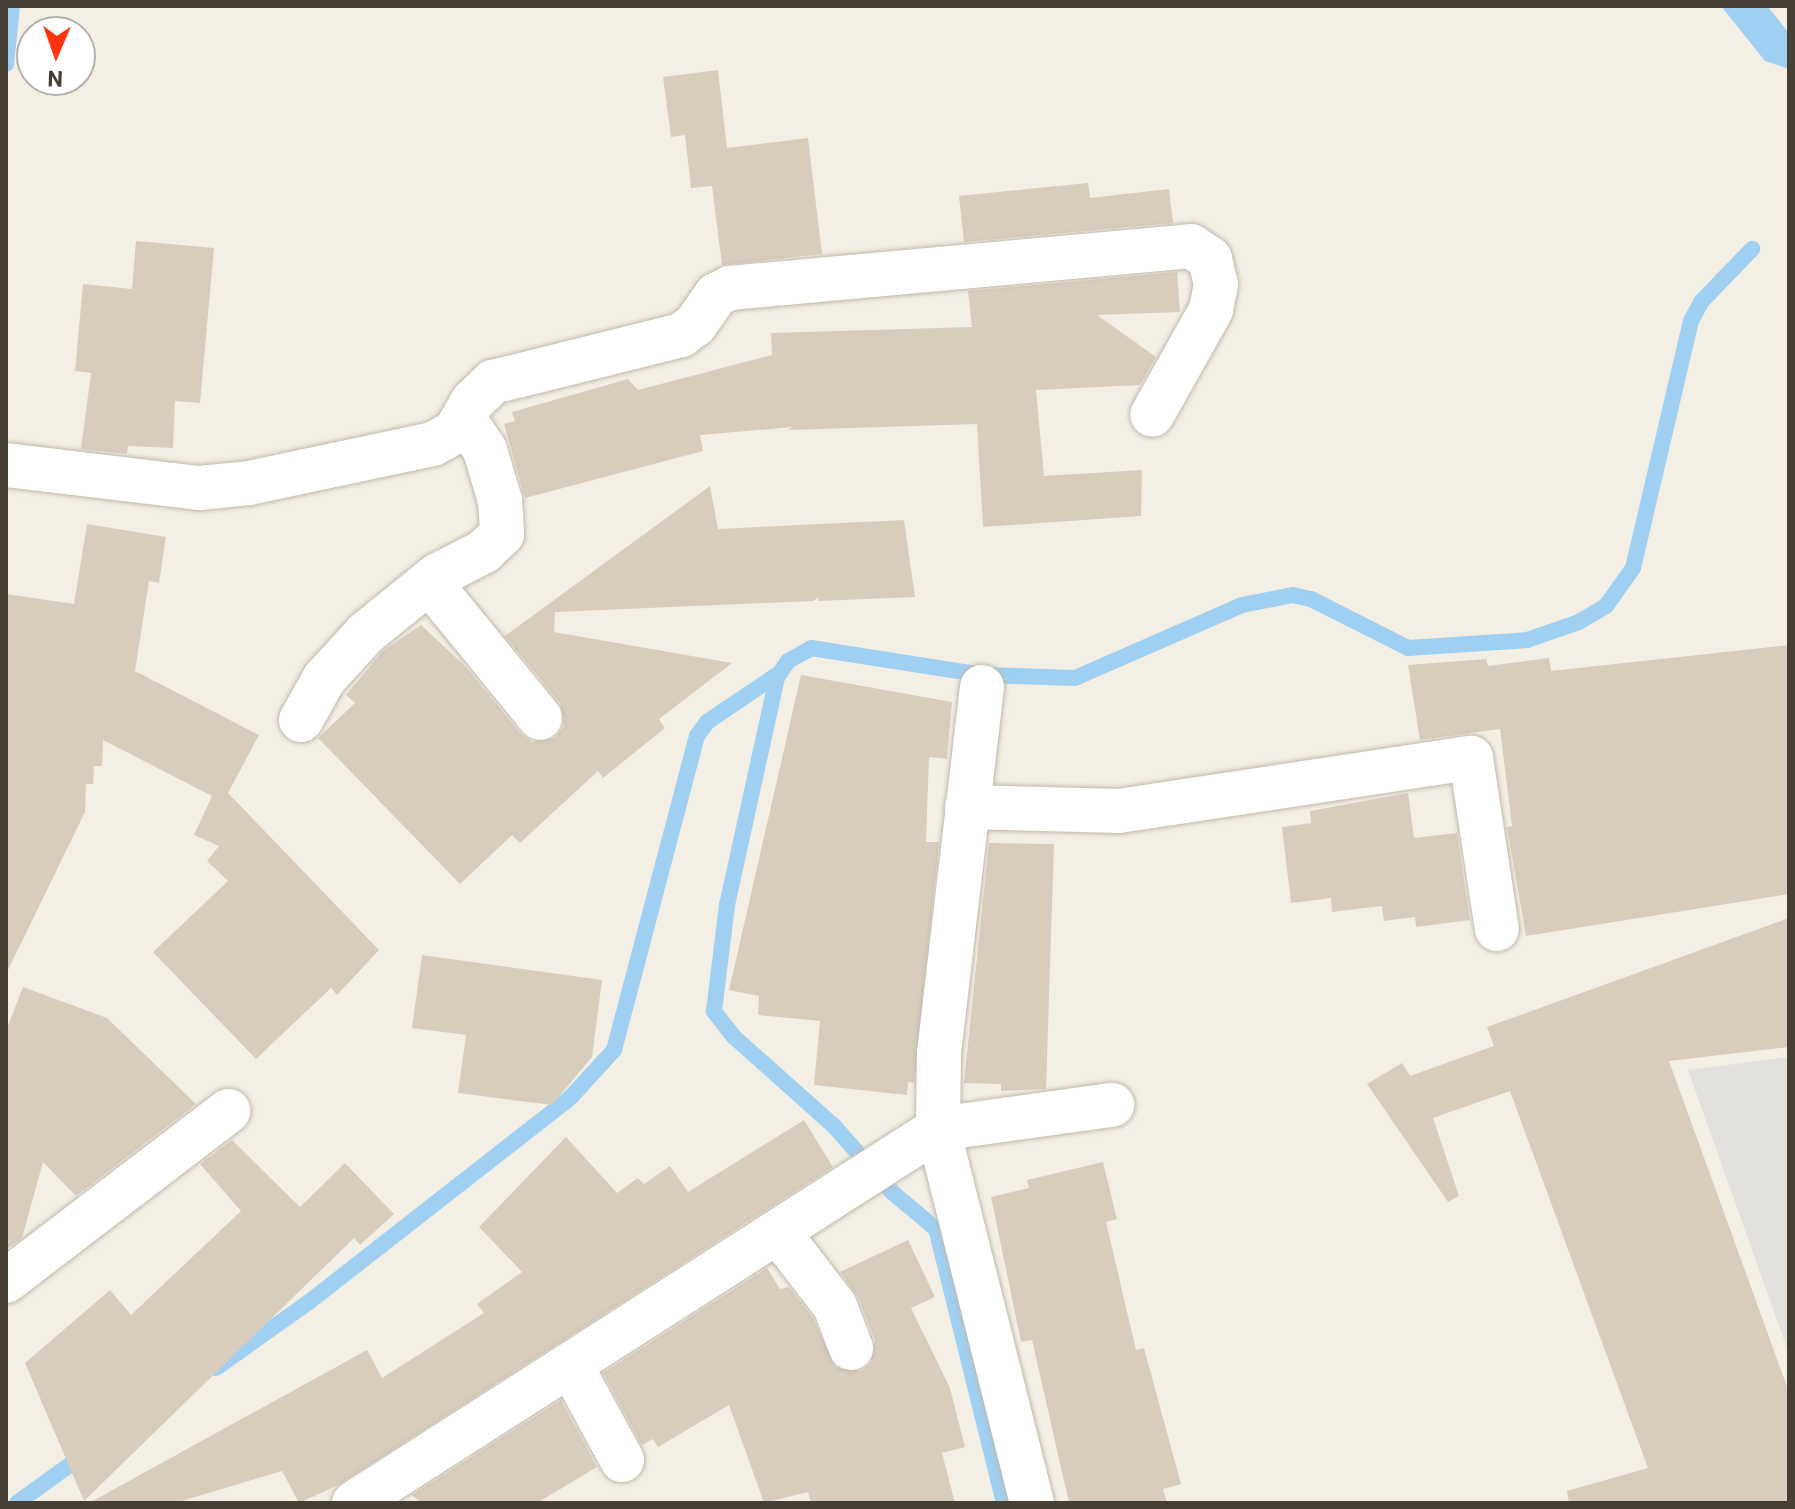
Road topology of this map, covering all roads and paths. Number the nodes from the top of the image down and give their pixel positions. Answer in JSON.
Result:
{"nodes":[{"id":1,"x":1152,"y":415,"type":"dead end"},
{"id":2,"x":464,"y":419,"type":"junction"},
{"id":3,"x":6,"y":465,"type":"edge"},
{"id":4,"x":430,"y":583,"type":"junction"},
{"id":5,"x":982,"y":687,"type":"dead end"},
{"id":6,"x":540,"y":718,"type":"dead end"},
{"id":7,"x":301,"y":720,"type":"dead end"},
{"id":8,"x":967,"y":807,"type":"junction"},
{"id":9,"x":1497,"y":929,"type":"dead end"},
{"id":10,"x":1112,"y":1105,"type":"dead end"},
{"id":11,"x":228,"y":1111,"type":"dead end"},
{"id":12,"x":938,"y":1129,"type":"junction"},
{"id":13,"x":778,"y":1232,"type":"junction"},
{"id":14,"x":6,"y":1281,"type":"edge"},
{"id":15,"x":851,"y":1348,"type":"dead end"},
{"id":16,"x":571,"y":1366,"type":"junction"},
{"id":17,"x":622,"y":1460,"type":"dead end"},
{"id":18,"x":354,"y":1503,"type":"edge"},
{"id":19,"x":1032,"y":1503,"type":"edge"}],
"edges":[{"from":1,"to":2,"type":"street"},
{"from":2,"to":3,"type":"street"},
{"from":2,"to":4,"type":"street"},
{"from":4,"to":6,"type":"street"},
{"from":4,"to":7,"type":"street"},
{"from":5,"to":8,"type":"street"},
{"from":8,"to":9,"type":"street"},
{"from":8,"to":12,"type":"street"},
{"from":10,"to":12,"type":"street"},
{"from":11,"to":14,"type":"street"},
{"from":12,"to":13,"type":"street"},
{"from":12,"to":19,"type":"street"},
{"from":13,"to":15,"type":"street"},
{"from":13,"to":16,"type":"street"},
{"from":16,"to":17,"type":"street"},
{"from":16,"to":18,"type":"street"}]}
